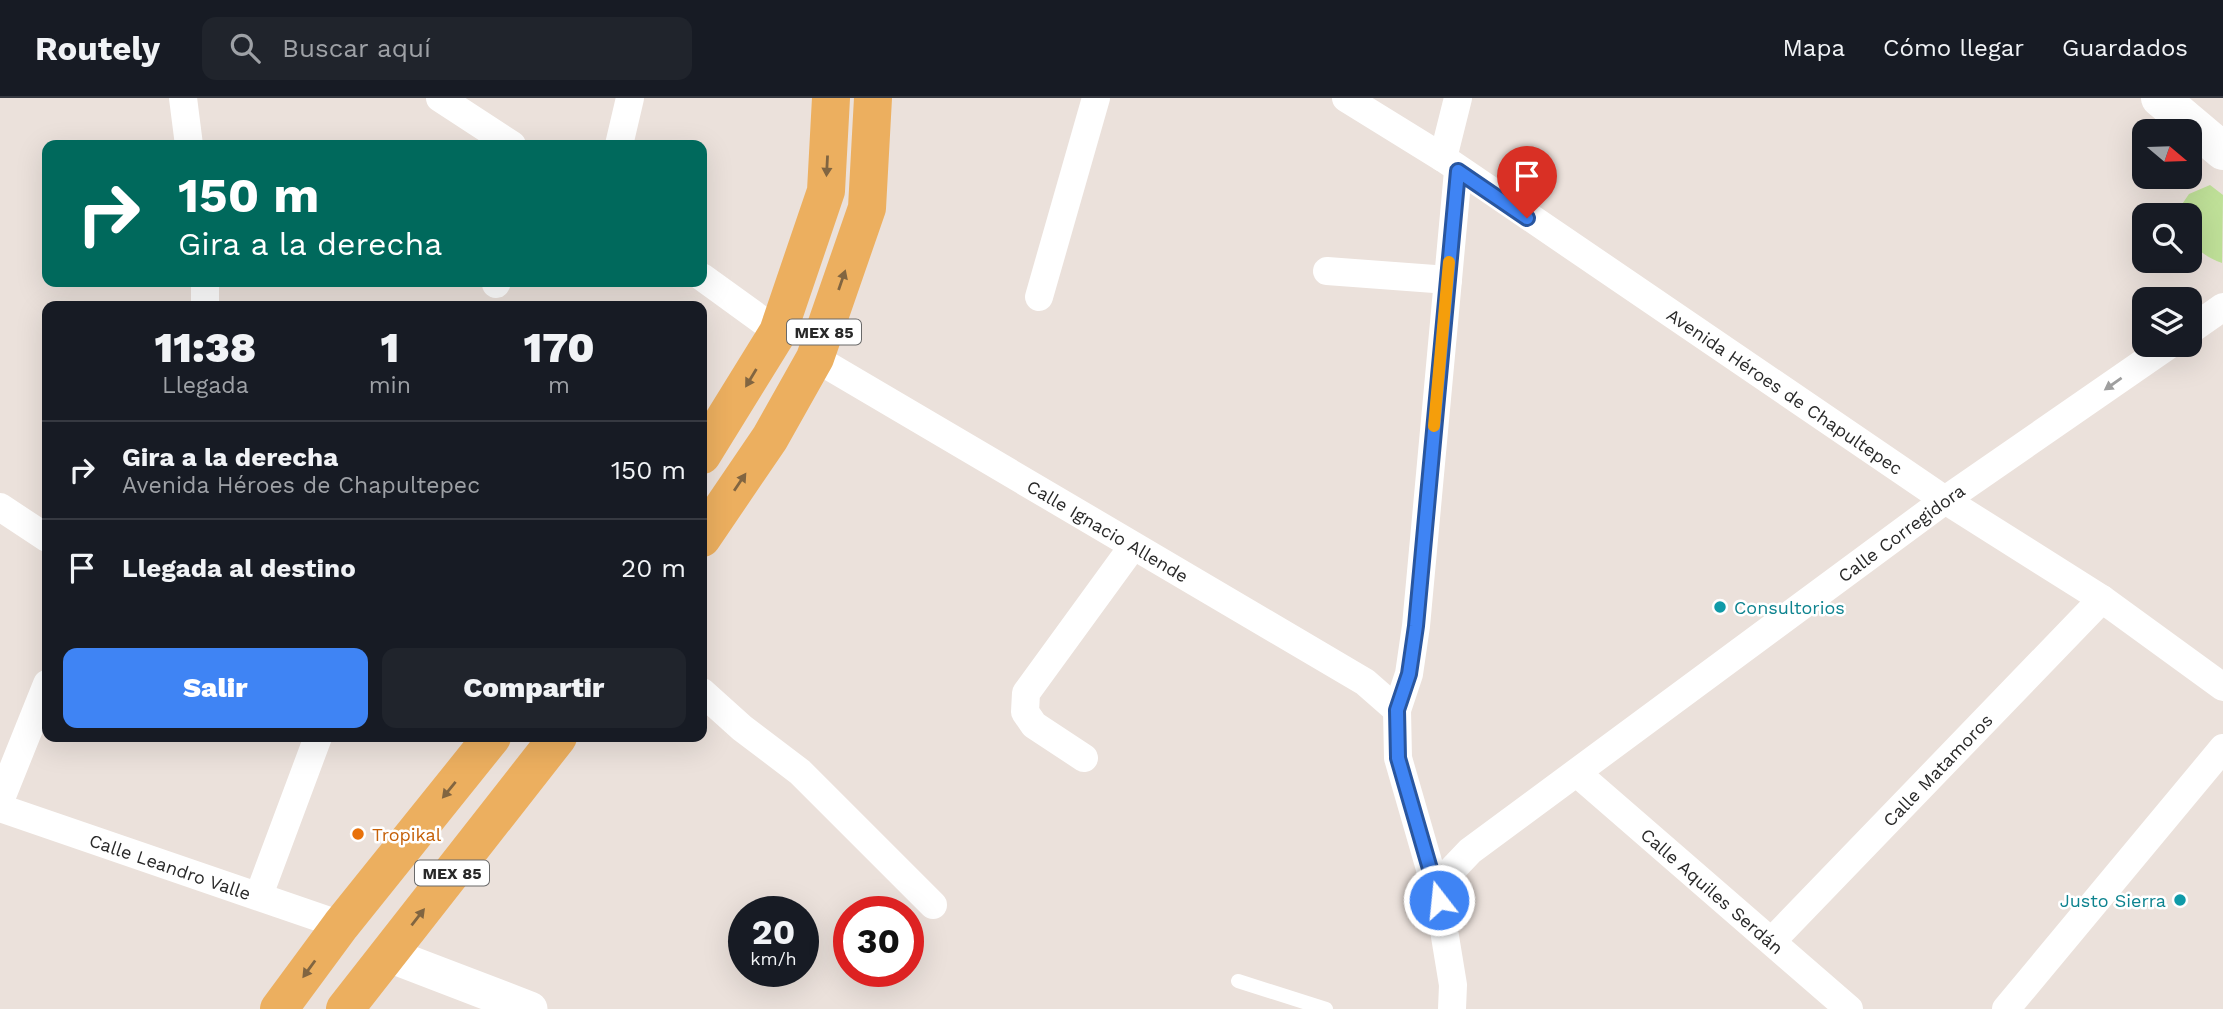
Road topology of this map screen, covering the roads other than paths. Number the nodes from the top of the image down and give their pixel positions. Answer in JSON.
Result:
{"nodes":[{"id":1,"x":183,"y":98,"type":"edge"},
{"id":2,"x":440,"y":98,"type":"edge"},
{"id":3,"x":630,"y":98,"type":"edge"},
{"id":4,"x":831,"y":98,"type":"edge"},
{"id":5,"x":873,"y":98,"type":"edge"},
{"id":6,"x":1096,"y":98,"type":"edge"},
{"id":7,"x":1346,"y":98,"type":"edge"},
{"id":8,"x":1458,"y":98,"type":"edge"},
{"id":9,"x":2160,"y":98,"type":"edge"},
{"id":10,"x":188,"y":140,"type":"edge"},
{"id":11,"x":504,"y":140,"type":"edge"},
{"id":12,"x":620,"y":140,"type":"edge"},
{"id":13,"x":2223,"y":151,"type":"edge"},
{"id":14,"x":1450,"y":164,"type":"junction"},
{"id":15,"x":1327,"y":271,"type":"dead end"},
{"id":16,"x":707,"y":281,"type":"edge"},
{"id":17,"x":1448,"y":281,"type":"junction"},
{"id":18,"x":1039,"y":297,"type":"dead end"},
{"id":19,"x":2223,"y":307,"type":"edge"},
{"id":20,"x":2202,"y":322,"type":"edge"},
{"id":21,"x":778,"y":332,"type":"junction"},
{"id":22,"x":2152,"y":357,"type":"edge"},
{"id":23,"x":815,"y":358,"type":"junction"},
{"id":24,"x":707,"y":448,"type":"edge"},
{"id":25,"x":1945,"y":500,"type":"junction"},
{"id":26,"x":0,"y":507,"type":"edge"},
{"id":27,"x":707,"y":531,"type":"edge"},
{"id":28,"x":42,"y":535,"type":"edge"},
{"id":29,"x":1133,"y":546,"type":"junction"},
{"id":30,"x":2102,"y":599,"type":"junction"},
{"id":31,"x":2223,"y":687,"type":"edge"},
{"id":32,"x":42,"y":696,"type":"edge"},
{"id":33,"x":707,"y":696,"type":"edge"},
{"id":34,"x":1397,"y":710,"type":"junction"},
{"id":35,"x":316,"y":742,"type":"edge"},
{"id":36,"x":488,"y":742,"type":"edge"},
{"id":37,"x":554,"y":742,"type":"edge"},
{"id":38,"x":2223,"y":748,"type":"edge"},
{"id":39,"x":1084,"y":758,"type":"dead end"},
{"id":40,"x":1578,"y":774,"type":"junction"},
{"id":41,"x":0,"y":801,"type":"edge"},
{"id":42,"x":0,"y":808,"type":"edge"},
{"id":43,"x":1418,"y":828,"type":"junction"},
{"id":44,"x":1470,"y":850,"type":"junction"},
{"id":45,"x":259,"y":895,"type":"junction"},
{"id":46,"x":1439,"y":900,"type":"junction"},
{"id":47,"x":933,"y":905,"type":"dead end"},
{"id":48,"x":341,"y":925,"type":"junction"},
{"id":49,"x":1772,"y":941,"type":"junction"},
{"id":50,"x":389,"y":955,"type":"junction"},
{"id":51,"x":1238,"y":981,"type":"dead end"},
{"id":52,"x":279,"y":1009,"type":"edge"},
{"id":53,"x":345,"y":1009,"type":"edge"},
{"id":54,"x":530,"y":1009,"type":"edge"},
{"id":55,"x":1326,"y":1009,"type":"edge"},
{"id":56,"x":1452,"y":1009,"type":"edge"},
{"id":57,"x":1849,"y":1009,"type":"edge"},
{"id":58,"x":2006,"y":1009,"type":"edge"}],
"edges":[{"from":1,"to":10,"type":"street"},
{"from":2,"to":11,"type":"street"},
{"from":3,"to":12,"type":"street"},
{"from":4,"to":21,"type":"main road","number":"MEX 85","one_way":true},
{"from":23,"to":5,"type":"main road","number":"MEX 85","one_way":true},
{"from":6,"to":18,"type":"street"},
{"from":7,"to":14,"type":"street","name":"Avenida Héroes de Chapultepec"},
{"from":8,"to":14,"type":"street"},
{"from":9,"to":13,"type":"main road"},
{"from":14,"to":17,"type":"street"},
{"from":14,"to":25,"type":"street","name":"Avenida Héroes de Chapultepec"},
{"from":15,"to":17,"type":"street"},
{"from":16,"to":21,"type":"street"},
{"from":17,"to":34,"type":"street"},
{"from":19,"to":20,"type":"street"},
{"from":21,"to":24,"type":"main road","number":"MEX 85","one_way":true},
{"from":22,"to":25,"type":"street","name":"Calle Corregidora","one_way":true},
{"from":27,"to":23,"type":"main road","number":"MEX 85","one_way":true},
{"from":23,"to":29,"type":"street","name":"Calle Ignacio Allende"},
{"from":25,"to":30,"type":"street","name":"Avenida Héroes de Chapultepec"},
{"from":25,"to":40,"type":"street","name":"Calle Corregidora"},
{"from":26,"to":28,"type":"street"},
{"from":29,"to":34,"type":"street","name":"Calle Ignacio Allende"},
{"from":29,"to":39,"type":"street"},
{"from":30,"to":31,"type":"street","name":"Avenida Héroes de Chapultepec"},
{"from":30,"to":49,"type":"street","name":"Calle Matamoros"},
{"from":32,"to":41,"type":"street"},
{"from":33,"to":47,"type":"street"},
{"from":34,"to":43,"type":"street"},
{"from":35,"to":45,"type":"street"},
{"from":36,"to":48,"type":"main road","number":"MEX 85","one_way":true},
{"from":50,"to":37,"type":"main road","number":"MEX 85","one_way":true},
{"from":38,"to":58,"type":"street"},
{"from":40,"to":44,"type":"street","name":"Calle Corregidora"},
{"from":40,"to":49,"type":"street","name":"Calle Aquiles Serdán"},
{"from":42,"to":45,"type":"street","name":"Calle Leandro Valle"},
{"from":43,"to":44,"type":"street"},
{"from":43,"to":46,"type":"street"},
{"from":44,"to":46,"type":"street","name":"Calle Corregidora"},
{"from":45,"to":48,"type":"street","name":"Calle Leandro Valle"},
{"from":46,"to":56,"type":"street"},
{"from":48,"to":52,"type":"main road","number":"MEX 85","one_way":true},
{"from":49,"to":57,"type":"street","name":"Calle Aquiles Serdán"},
{"from":50,"to":53,"type":"main road","number":"MEX 85"},
{"from":50,"to":54,"type":"street"},
{"from":51,"to":55,"type":"lane"}]}
